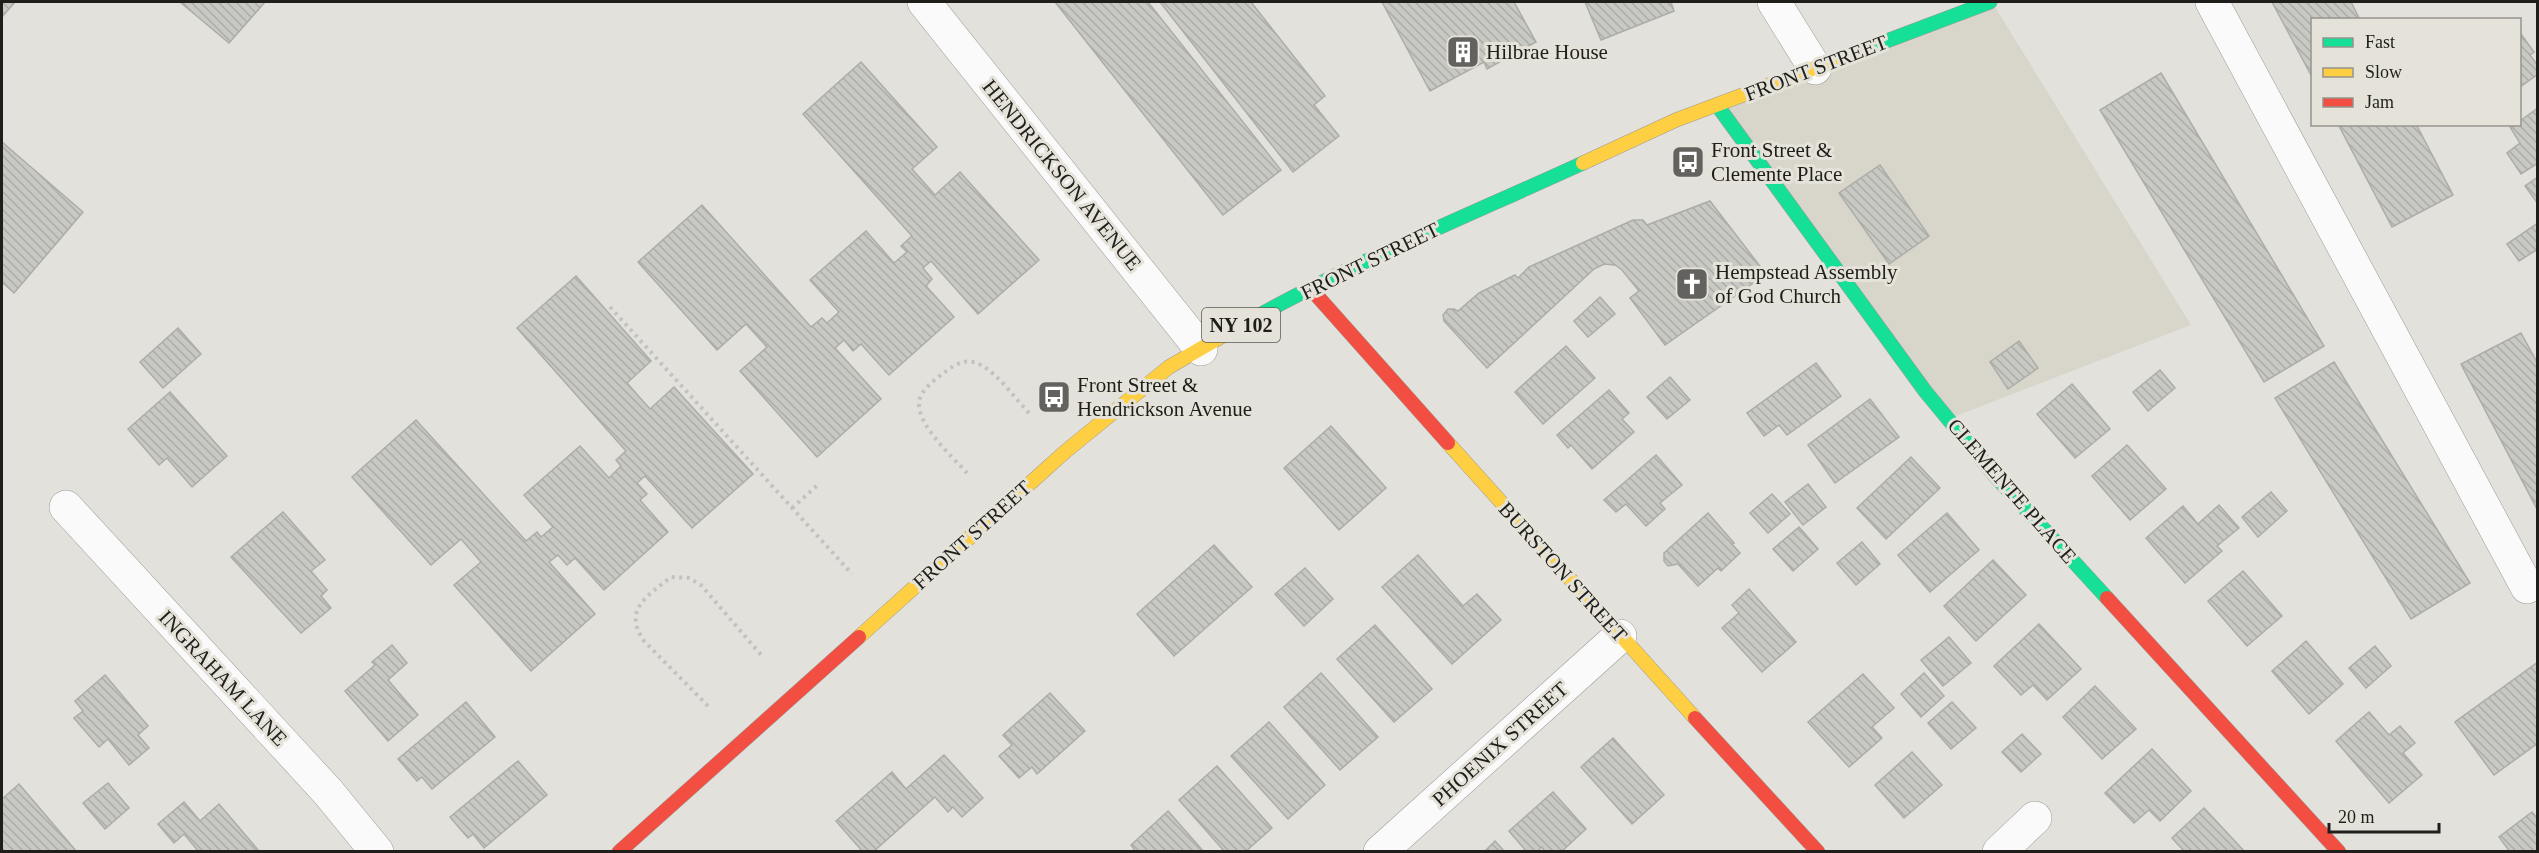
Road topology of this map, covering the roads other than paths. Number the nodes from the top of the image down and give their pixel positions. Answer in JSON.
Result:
{"nodes":[{"id":1,"x":924,"y":2,"type":"edge"},
{"id":2,"x":1774,"y":2,"type":"edge"},
{"id":3,"x":1990,"y":2,"type":"edge"},
{"id":4,"x":2212,"y":2,"type":"edge"},
{"id":5,"x":1815,"y":68,"type":"junction"},
{"id":6,"x":1717,"y":105,"type":"junction"},
{"id":7,"x":1311,"y":289,"type":"junction"},
{"id":8,"x":1201,"y":349,"type":"junction"},
{"id":9,"x":66,"y":507,"type":"dead end"},
{"id":10,"x":2527,"y":587,"type":"dead end"},
{"id":11,"x":1620,"y":636,"type":"junction"},
{"id":12,"x":2036,"y":818,"type":"dead end"},
{"id":13,"x":377,"y":852,"type":"edge"},
{"id":14,"x":619,"y":852,"type":"edge"},
{"id":15,"x":1380,"y":852,"type":"edge"},
{"id":16,"x":1818,"y":852,"type":"edge"},
{"id":17,"x":1999,"y":852,"type":"edge"},
{"id":18,"x":2339,"y":852,"type":"edge"}],
"edges":[{"from":1,"to":8,"type":"street","name":"HENDRICKSON AVENUE"},
{"from":2,"to":5,"type":"street"},
{"from":3,"to":5,"type":"street","name":"FRONT STREET","number":"NY 102"},
{"from":4,"to":10,"type":"street"},
{"from":5,"to":6,"type":"street","name":"FRONT STREET","number":"NY 102"},
{"from":6,"to":7,"type":"street","name":"FRONT STREET","number":"NY 102"},
{"from":6,"to":18,"type":"street","name":"CLEMENTE PLACE"},
{"from":7,"to":8,"type":"street","name":"FRONT STREET","number":"NY 102"},
{"from":7,"to":11,"type":"street","name":"BURSTON STREET"},
{"from":8,"to":14,"type":"street","name":"FRONT STREET","number":"NY 102"},
{"from":9,"to":13,"type":"street","name":"INGRAHAM LANE"},
{"from":11,"to":15,"type":"street","name":"PHOENIX STREET"},
{"from":11,"to":16,"type":"street","name":"BURSTON STREET"},
{"from":12,"to":17,"type":"street"}]}
